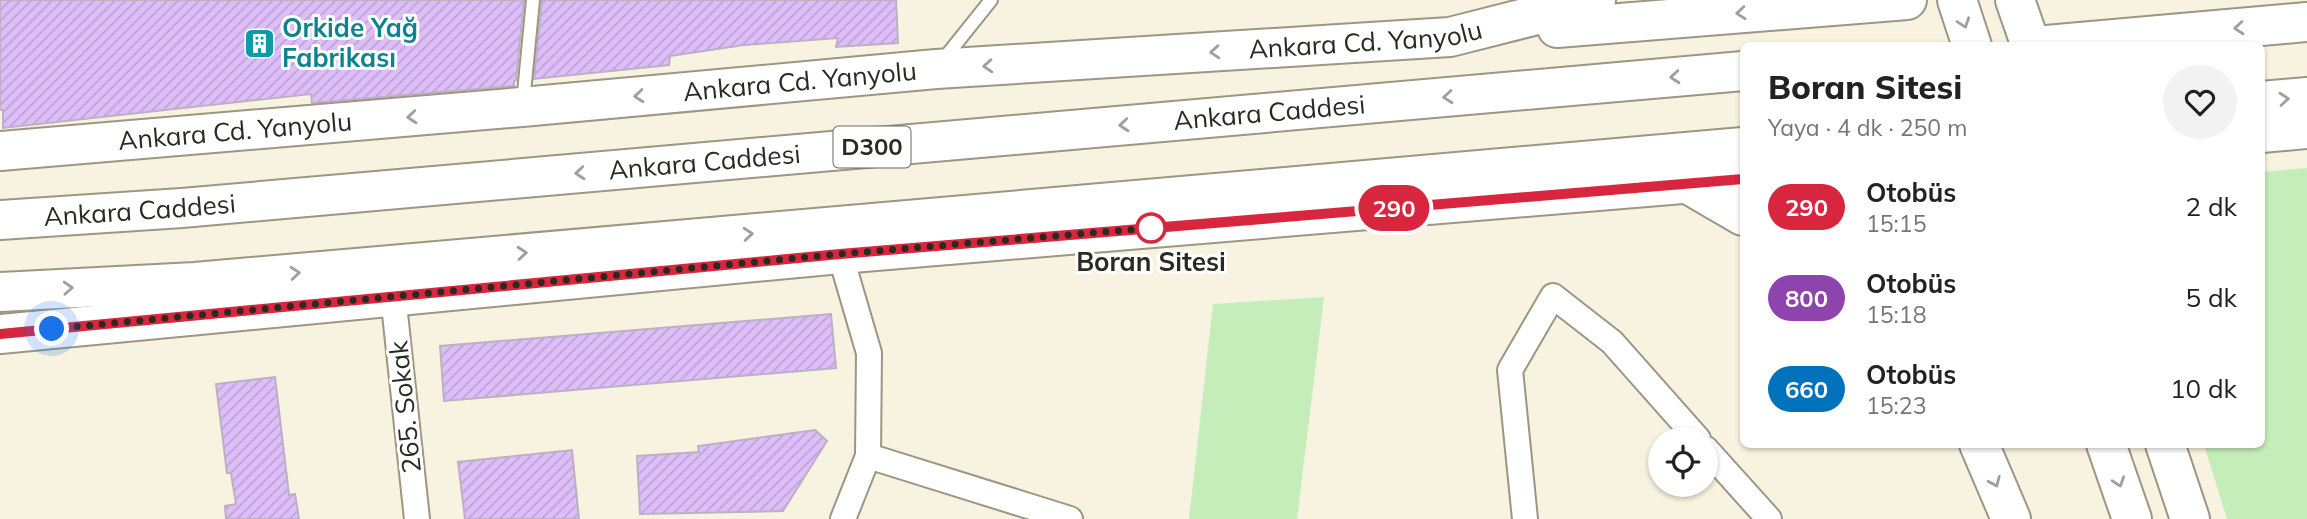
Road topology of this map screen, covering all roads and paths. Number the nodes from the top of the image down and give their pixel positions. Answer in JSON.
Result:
{"nodes":[{"id":1,"x":533,"y":0,"type":"edge"},
{"id":2,"x":991,"y":0,"type":"edge"},
{"id":3,"x":1596,"y":0,"type":"edge"},
{"id":4,"x":1907,"y":0,"type":"edge"},
{"id":5,"x":1957,"y":0,"type":"edge"},
{"id":6,"x":2015,"y":0,"type":"edge"},
{"id":7,"x":2307,"y":22,"type":"edge"},
{"id":8,"x":1450,"y":37,"type":"junction"},
{"id":9,"x":1971,"y":42,"type":"edge"},
{"id":10,"x":2031,"y":42,"type":"edge"},
{"id":11,"x":2079,"y":42,"type":"edge"},
{"id":12,"x":936,"y":69,"type":"junction"},
{"id":13,"x":1740,"y":71,"type":"edge"},
{"id":14,"x":2307,"y":97,"type":"edge"},
{"id":15,"x":2265,"y":101,"type":"edge"},
{"id":16,"x":522,"y":107,"type":"junction"},
{"id":17,"x":2307,"y":130,"type":"edge"},
{"id":18,"x":2265,"y":133,"type":"edge"},
{"id":19,"x":1740,"y":147,"type":"edge"},
{"id":20,"x":0,"y":151,"type":"edge"},
{"id":21,"x":1740,"y":179,"type":"edge"},
{"id":22,"x":1688,"y":184,"type":"junction"},
{"id":23,"x":1740,"y":214,"type":"edge"},
{"id":24,"x":0,"y":220,"type":"edge"},
{"id":25,"x":840,"y":254,"type":"junction"},
{"id":26,"x":0,"y":292,"type":"edge"},
{"id":27,"x":393,"y":295,"type":"junction"},
{"id":28,"x":0,"y":334,"type":"edge"},
{"id":29,"x":1687,"y":427,"type":"edge"},
{"id":30,"x":1981,"y":448,"type":"edge"},
{"id":31,"x":2107,"y":448,"type":"edge"},
{"id":32,"x":2166,"y":448,"type":"edge"},
{"id":33,"x":868,"y":456,"type":"junction"},
{"id":34,"x":1718,"y":462,"type":"edge"},
{"id":35,"x":417,"y":519,"type":"edge"},
{"id":36,"x":843,"y":519,"type":"edge"},
{"id":37,"x":1070,"y":519,"type":"edge"},
{"id":38,"x":1525,"y":519,"type":"edge"},
{"id":39,"x":1769,"y":519,"type":"edge"},
{"id":40,"x":2011,"y":519,"type":"edge"},
{"id":41,"x":2132,"y":519,"type":"edge"},
{"id":42,"x":2190,"y":519,"type":"edge"}],
"edges":[{"from":1,"to":16,"type":"lane"},
{"from":2,"to":12,"type":"lane"},
{"from":3,"to":8,"type":"main road","name":"Ankara Cd. Yanyolu"},
{"from":4,"to":8,"type":"main road","one_way":true},
{"from":5,"to":9,"type":"main road","one_way":true},
{"from":6,"to":10,"type":"main road"},
{"from":7,"to":11,"type":"main road","one_way":true},
{"from":8,"to":12,"type":"main road","name":"Ankara Cd. Yanyolu","one_way":true},
{"from":12,"to":16,"type":"main road","name":"Ankara Cd. Yanyolu","one_way":true},
{"from":13,"to":24,"type":"main road","name":"Ankara Caddesi","number":"D300","one_way":true},
{"from":15,"to":14,"type":"main road","one_way":true},
{"from":16,"to":20,"type":"main road","name":"Ankara Cd. Yanyolu","one_way":true},
{"from":17,"to":18,"type":"main road"},
{"from":26,"to":19,"type":"main road","one_way":true},
{"from":21,"to":22,"type":"main road"},
{"from":22,"to":23,"type":"main road"},
{"from":22,"to":25,"type":"main road"},
{"from":25,"to":27,"type":"main road"},
{"from":25,"to":33,"type":"street"},
{"from":27,"to":28,"type":"main road"},
{"from":27,"to":35,"type":"street","name":"265. Sokak"},
{"from":29,"to":38,"type":"street"},
{"from":30,"to":40,"type":"main road","one_way":true},
{"from":31,"to":41,"type":"main road","one_way":true},
{"from":32,"to":42,"type":"main road"},
{"from":33,"to":36,"type":"street"},
{"from":33,"to":37,"type":"street"},
{"from":34,"to":39,"type":"street"}]}
